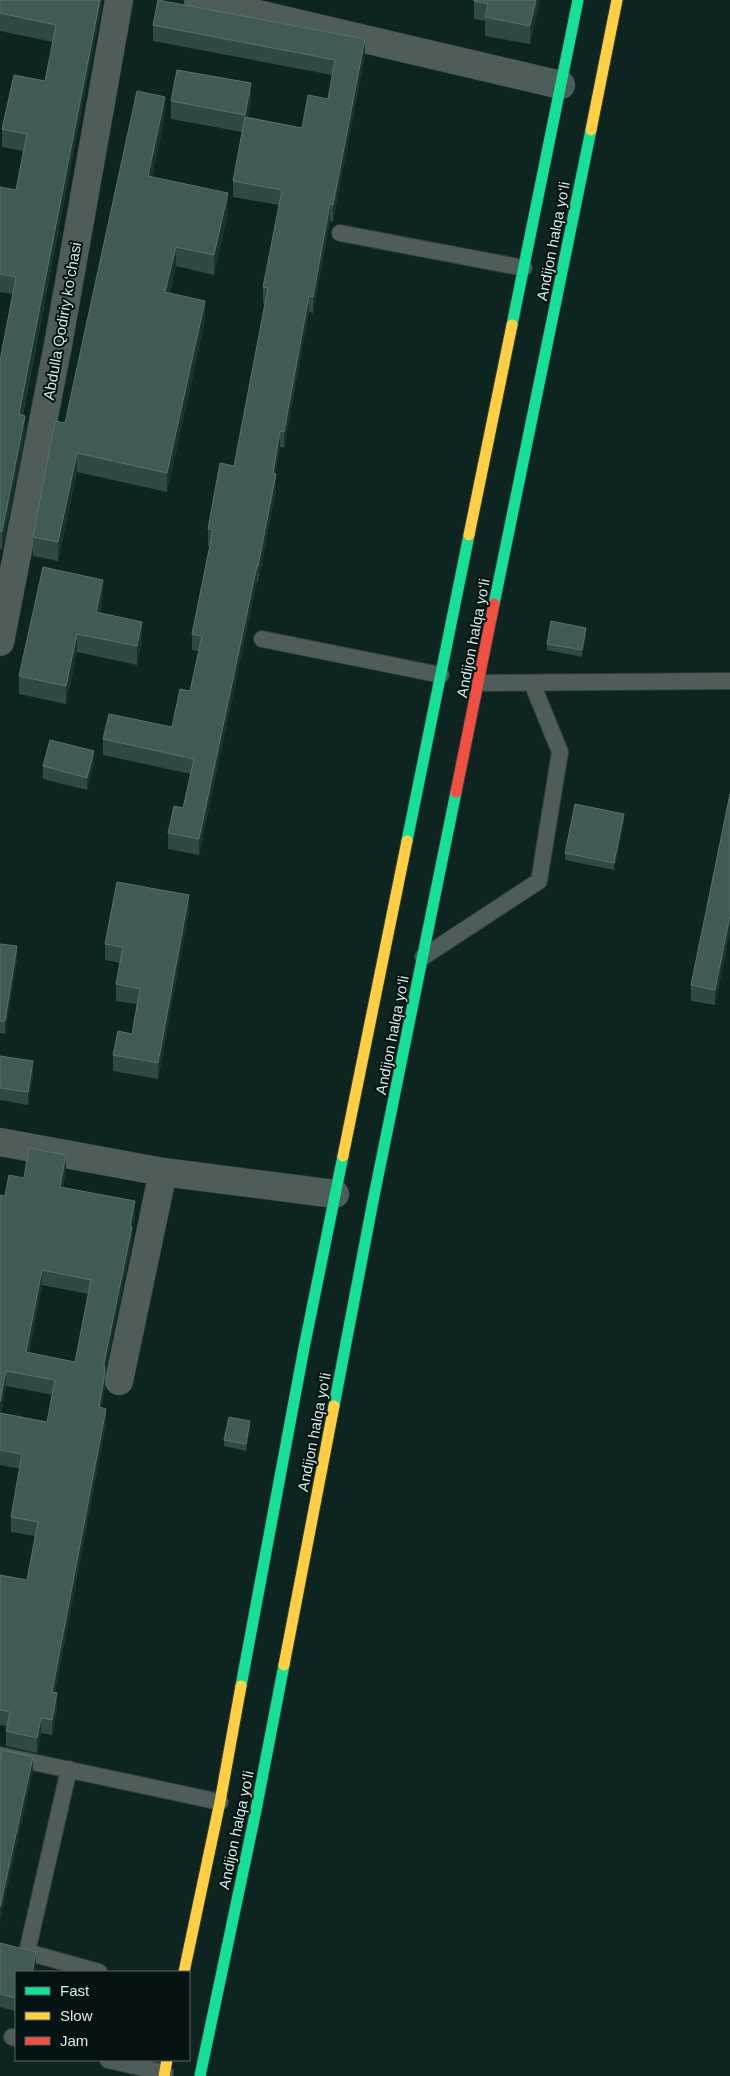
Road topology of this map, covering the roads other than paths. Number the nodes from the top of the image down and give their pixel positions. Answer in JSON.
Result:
{"nodes":[{"id":1,"x":119,"y":0,"type":"edge"},
{"id":2,"x":198,"y":0,"type":"edge"},
{"id":3,"x":578,"y":0,"type":"edge"},
{"id":4,"x":617,"y":0,"type":"edge"},
{"id":5,"x":561,"y":85,"type":"junction"},
{"id":6,"x":340,"y":233,"type":"dead end"},
{"id":7,"x":524,"y":268,"type":"junction"},
{"id":8,"x":262,"y":639,"type":"dead end"},
{"id":9,"x":0,"y":642,"type":"edge"},
{"id":10,"x":441,"y":675,"type":"junction"},
{"id":11,"x":730,"y":681,"type":"edge"},
{"id":12,"x":479,"y":683,"type":"junction"},
{"id":13,"x":532,"y":683,"type":"junction"},
{"id":14,"x":423,"y":957,"type":"junction"},
{"id":15,"x":0,"y":1142,"type":"edge"},
{"id":16,"x":163,"y":1172,"type":"junction"},
{"id":17,"x":335,"y":1194,"type":"junction"},
{"id":18,"x":119,"y":1381,"type":"dead end"},
{"id":19,"x":0,"y":1755,"type":"edge"},
{"id":20,"x":69,"y":1769,"type":"junction"},
{"id":21,"x":220,"y":1802,"type":"junction"},
{"id":22,"x":94,"y":1971,"type":"edge"},
{"id":23,"x":184,"y":1971,"type":"edge"},
{"id":24,"x":114,"y":2061,"type":"edge"},
{"id":25,"x":165,"y":2070,"type":"edge"},
{"id":26,"x":200,"y":2076,"type":"edge"}],
"edges":[{"from":1,"to":9,"type":"street","name":"Abdulla Qodiriy koʻchasi"},
{"from":2,"to":5,"type":"street"},
{"from":3,"to":5,"type":"highway","name":"Andijon halqa yo‘li"},
{"from":4,"to":12,"type":"highway","name":"Andijon halqa yo‘li"},
{"from":5,"to":7,"type":"highway","name":"Andijon halqa yo‘li"},
{"from":6,"to":7,"type":"lane"},
{"from":7,"to":10,"type":"highway","name":"Andijon halqa yo‘li"},
{"from":8,"to":10,"type":"lane"},
{"from":10,"to":17,"type":"highway","name":"Andijon halqa yo‘li"},
{"from":11,"to":13,"type":"lane"},
{"from":12,"to":13,"type":"lane"},
{"from":12,"to":14,"type":"highway","name":"Andijon halqa yo‘li"},
{"from":13,"to":14,"type":"lane"},
{"from":14,"to":26,"type":"highway","name":"Andijon halqa yo‘li"},
{"from":15,"to":16,"type":"street"},
{"from":16,"to":17,"type":"street"},
{"from":16,"to":18,"type":"street"},
{"from":17,"to":21,"type":"highway","name":"Andijon halqa yo‘li"},
{"from":19,"to":20,"type":"lane"},
{"from":20,"to":21,"type":"lane"},
{"from":20,"to":22,"type":"lane"},
{"from":21,"to":23,"type":"highway","name":"Andijon halqa yo‘li"},
{"from":24,"to":25,"type":"lane"}]}
